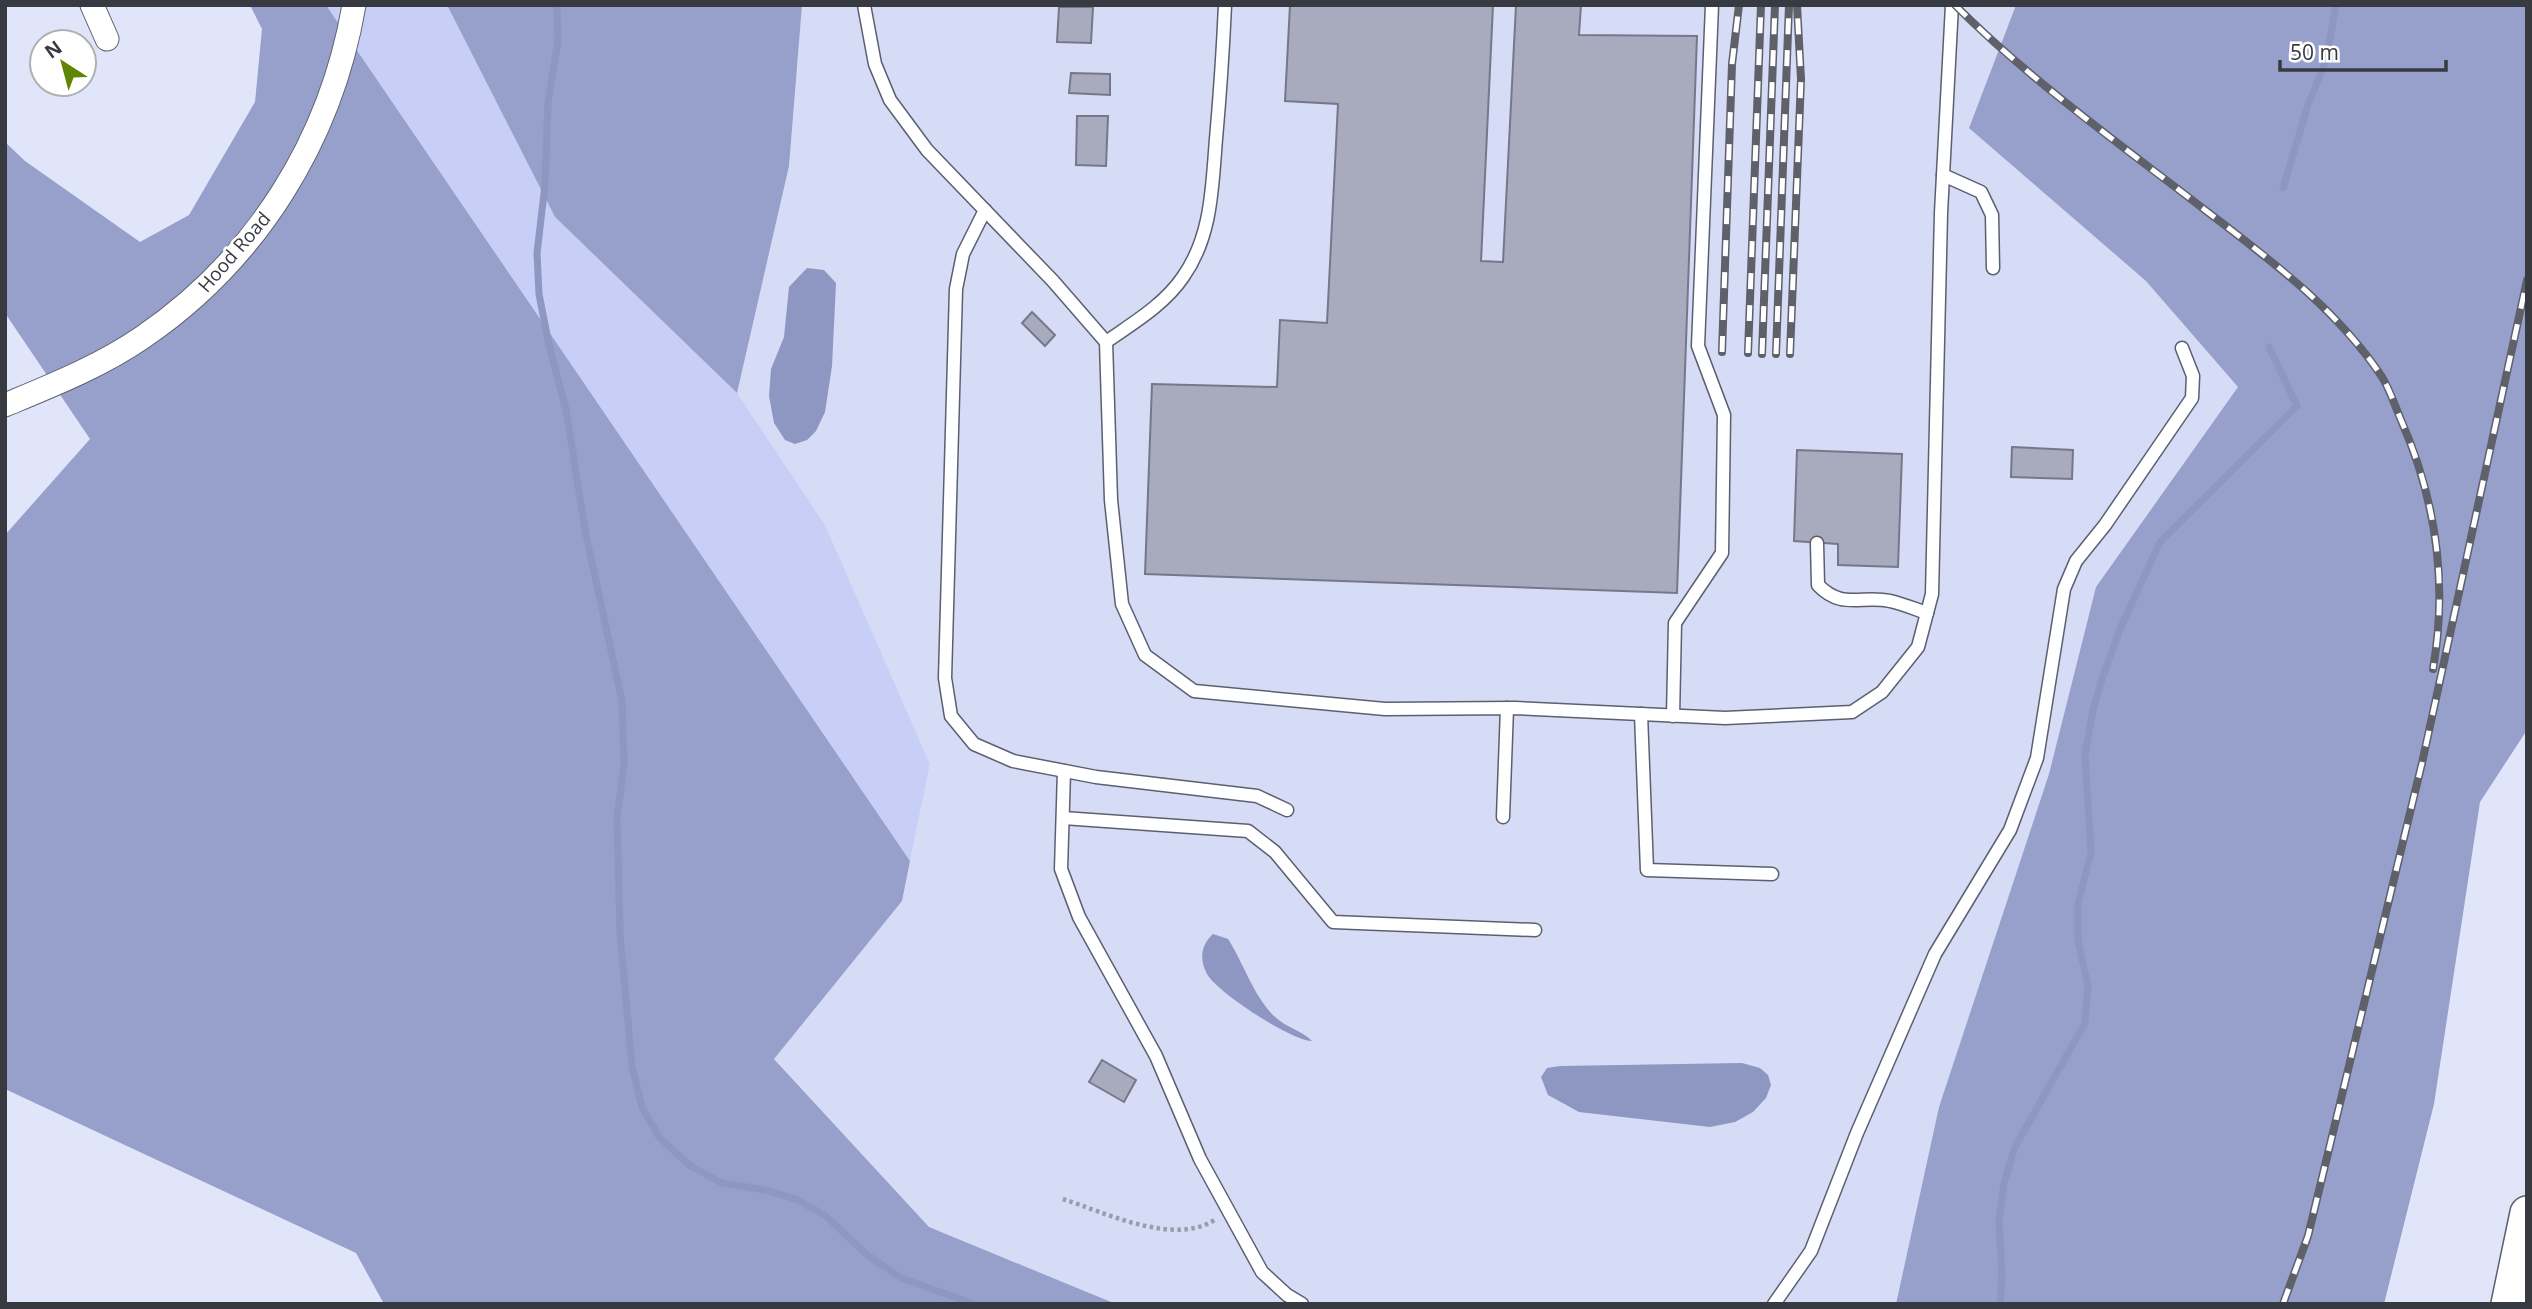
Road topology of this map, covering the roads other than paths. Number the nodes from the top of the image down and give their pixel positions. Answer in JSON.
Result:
{"nodes":[{"id":1,"x":92,"y":5,"type":"edge"},
{"id":2,"x":354,"y":5,"type":"edge"},
{"id":3,"x":864,"y":5,"type":"edge"},
{"id":4,"x":1225,"y":5,"type":"edge"},
{"id":5,"x":1713,"y":5,"type":"edge"},
{"id":6,"x":1952,"y":5,"type":"edge"},
{"id":7,"x":107,"y":39,"type":"dead end"},
{"id":8,"x":1943,"y":175,"type":"junction"},
{"id":9,"x":985,"y":210,"type":"junction"},
{"id":10,"x":1993,"y":268,"type":"dead end"},
{"id":11,"x":1106,"y":342,"type":"junction"},
{"id":12,"x":2182,"y":348,"type":"dead end"},
{"id":13,"x":5,"y":405,"type":"edge"},
{"id":14,"x":1817,"y":543,"type":"dead end"},
{"id":15,"x":1927,"y":613,"type":"junction"},
{"id":16,"x":1507,"y":708,"type":"junction"},
{"id":17,"x":1642,"y":714,"type":"junction"},
{"id":18,"x":1672,"y":716,"type":"junction"},
{"id":19,"x":1064,"y":771,"type":"junction"},
{"id":20,"x":1287,"y":810,"type":"dead end"},
{"id":21,"x":1503,"y":817,"type":"dead end"},
{"id":22,"x":1063,"y":818,"type":"junction"},
{"id":23,"x":1772,"y":874,"type":"dead end"},
{"id":24,"x":1535,"y":930,"type":"dead end"},
{"id":25,"x":2527,"y":1213,"type":"edge"},
{"id":26,"x":1303,"y":1304,"type":"edge"},
{"id":27,"x":1774,"y":1304,"type":"edge"},
{"id":28,"x":2508,"y":1304,"type":"edge"}],
"edges":[{"from":1,"to":7,"type":"street"},
{"from":2,"to":13,"type":"street","name":"Hood Road"},
{"from":3,"to":9,"type":"lane"},
{"from":4,"to":11,"type":"lane"},
{"from":5,"to":18,"type":"lane"},
{"from":6,"to":8,"type":"lane"},
{"from":8,"to":10,"type":"lane"},
{"from":8,"to":15,"type":"lane"},
{"from":9,"to":11,"type":"lane"},
{"from":9,"to":19,"type":"lane"},
{"from":11,"to":16,"type":"lane"},
{"from":12,"to":27,"type":"lane"},
{"from":14,"to":15,"type":"lane"},
{"from":15,"to":18,"type":"lane"},
{"from":16,"to":17,"type":"lane"},
{"from":16,"to":21,"type":"lane"},
{"from":17,"to":18,"type":"lane"},
{"from":17,"to":23,"type":"lane"},
{"from":19,"to":20,"type":"lane"},
{"from":19,"to":22,"type":"lane"},
{"from":22,"to":24,"type":"lane"},
{"from":22,"to":26,"type":"lane"},
{"from":25,"to":28,"type":"main road"}]}
